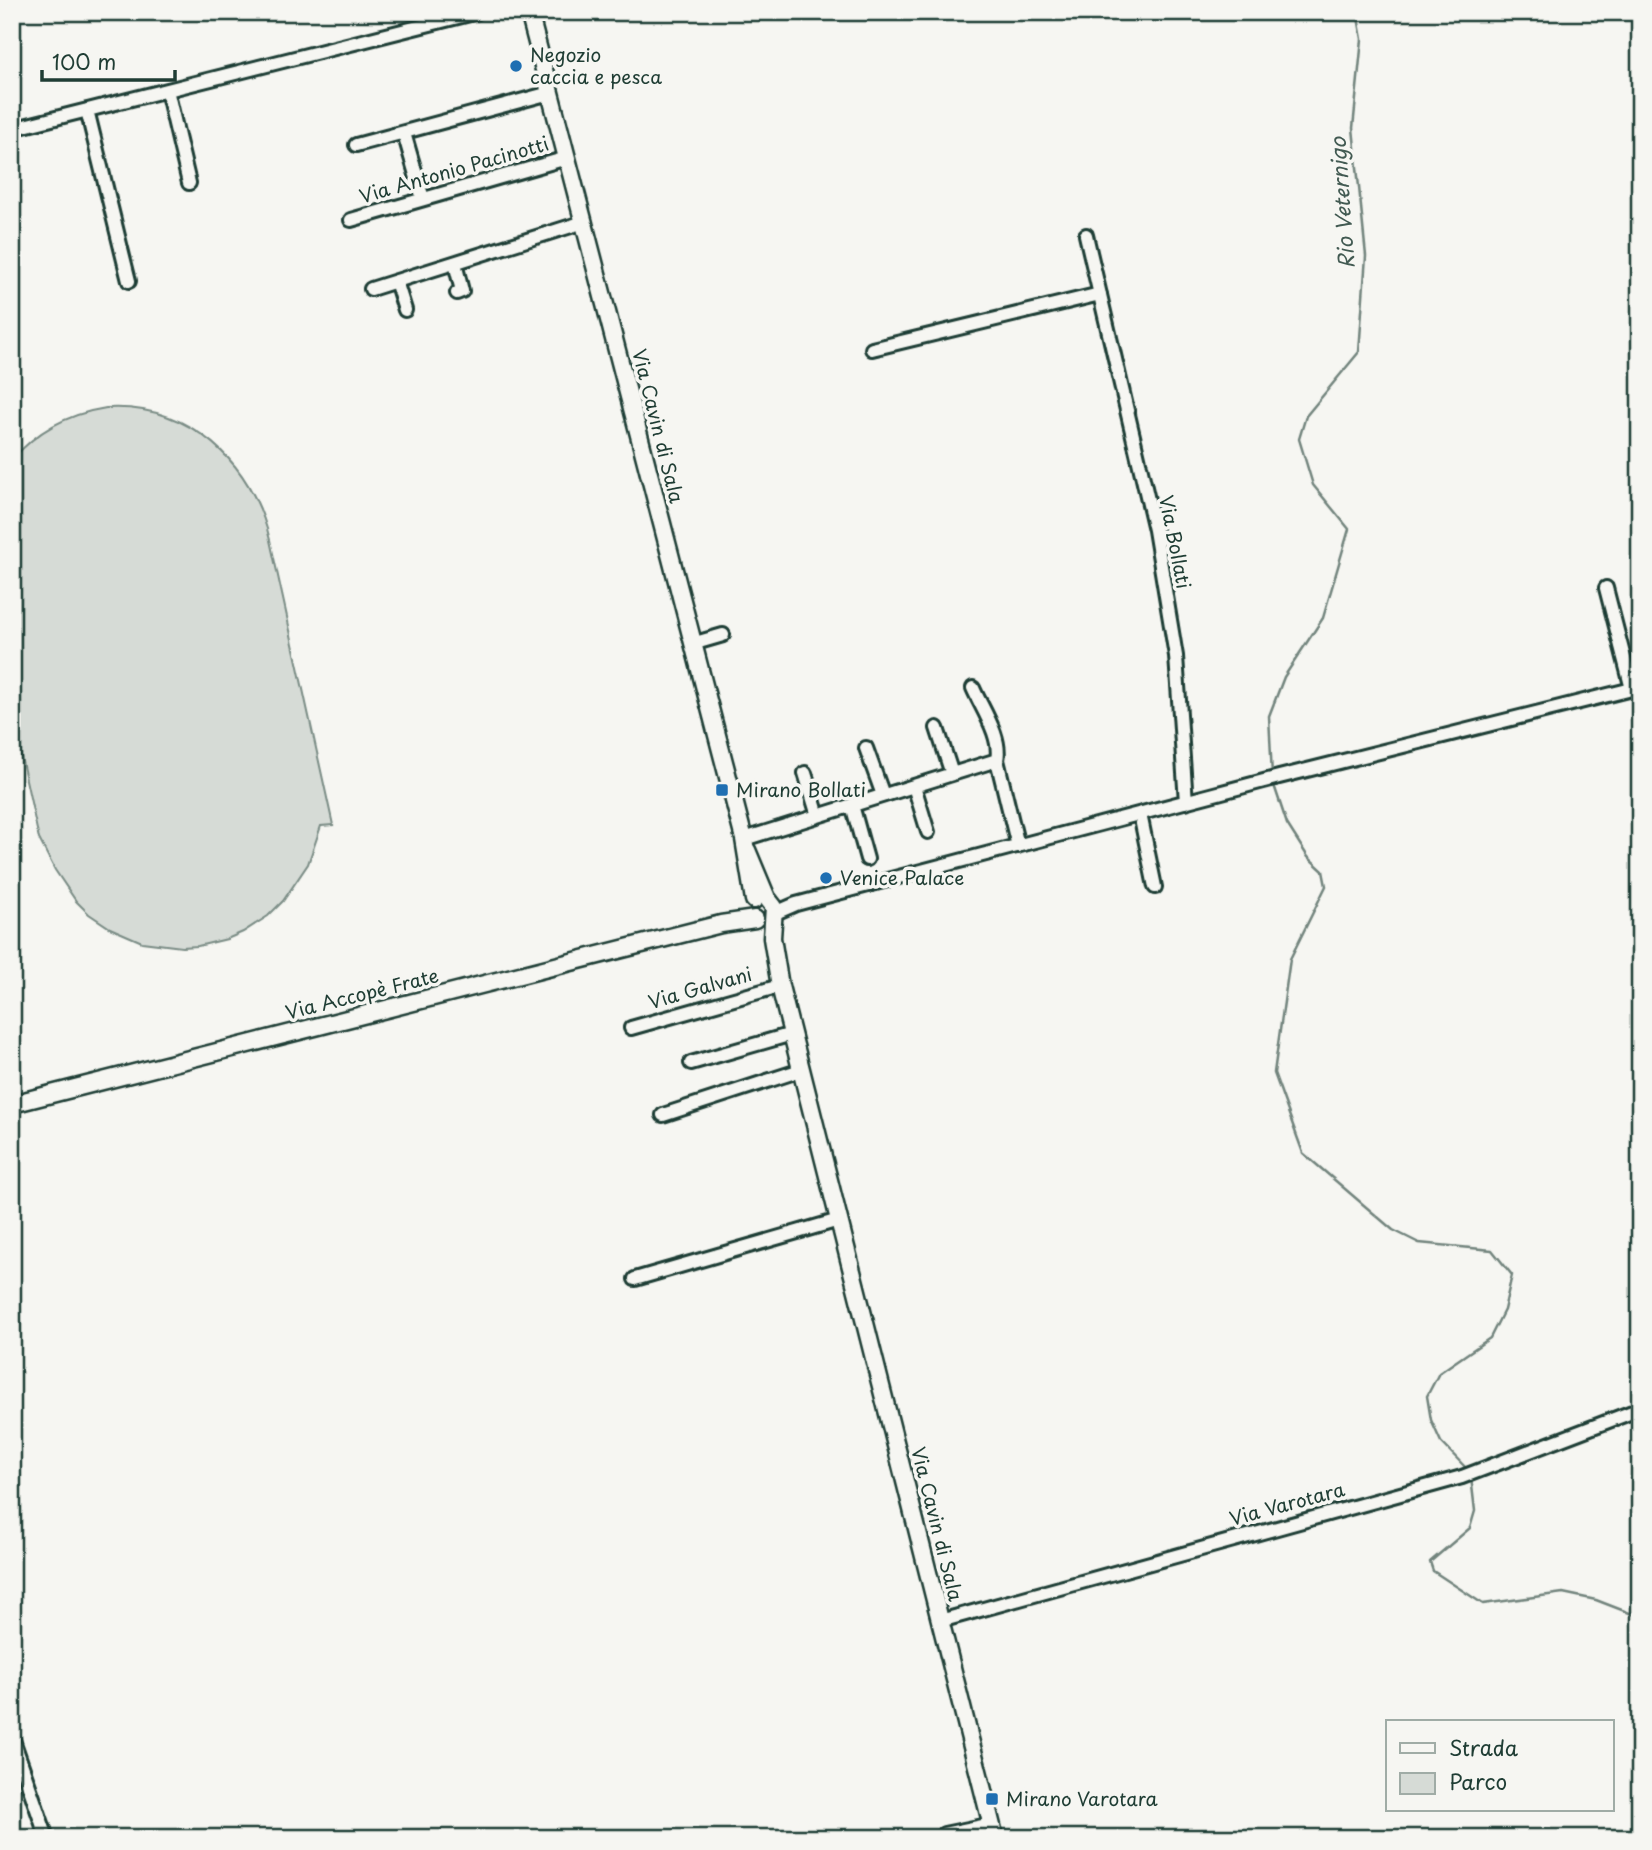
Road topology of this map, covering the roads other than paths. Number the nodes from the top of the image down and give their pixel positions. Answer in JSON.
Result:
{"nodes":[{"id":1,"x":478,"y":12,"type":"edge"},
{"id":2,"x":529,"y":12,"type":"edge"},
{"id":3,"x":167,"y":90,"type":"junction"},
{"id":4,"x":550,"y":93,"type":"junction"},
{"id":5,"x":87,"y":110,"type":"junction"},
{"id":6,"x":12,"y":129,"type":"edge"},
{"id":7,"x":404,"y":133,"type":"junction"},
{"id":8,"x":356,"y":145,"type":"dead end"},
{"id":9,"x":567,"y":158,"type":"junction"},
{"id":10,"x":189,"y":183,"type":"dead end"},
{"id":11,"x":423,"y":199,"type":"junction"},
{"id":12,"x":351,"y":220,"type":"dead end"},
{"id":13,"x":584,"y":222,"type":"junction"},
{"id":14,"x":1086,"y":235,"type":"dead end"},
{"id":15,"x":455,"y":263,"type":"junction"},
{"id":16,"x":129,"y":281,"type":"dead end"},
{"id":17,"x":396,"y":281,"type":"junction"},
{"id":18,"x":371,"y":289,"type":"dead end"},
{"id":19,"x":457,"y":293,"type":"dead end"},
{"id":20,"x":1100,"y":294,"type":"junction"},
{"id":21,"x":405,"y":310,"type":"dead end"},
{"id":22,"x":872,"y":349,"type":"dead end"},
{"id":23,"x":1606,"y":588,"type":"dead end"},
{"id":24,"x":723,"y":635,"type":"dead end"},
{"id":25,"x":692,"y":644,"type":"junction"},
{"id":26,"x":973,"y":688,"type":"dead end"},
{"id":27,"x":1636,"y":688,"type":"edge"},
{"id":28,"x":937,"y":728,"type":"dead end"},
{"id":29,"x":866,"y":748,"type":"dead end"},
{"id":30,"x":997,"y":760,"type":"junction"},
{"id":31,"x":805,"y":772,"type":"dead end"},
{"id":32,"x":952,"y":774,"type":"junction"},
{"id":33,"x":914,"y":786,"type":"junction"},
{"id":34,"x":883,"y":795,"type":"junction"},
{"id":35,"x":1186,"y":802,"type":"junction"},
{"id":36,"x":852,"y":805,"type":"junction"},
{"id":37,"x":1140,"y":814,"type":"junction"},
{"id":38,"x":818,"y":816,"type":"junction"},
{"id":39,"x":928,"y":832,"type":"dead end"},
{"id":40,"x":746,"y":845,"type":"junction"},
{"id":41,"x":1018,"y":846,"type":"junction"},
{"id":42,"x":867,"y":859,"type":"dead end"},
{"id":43,"x":1155,"y":887,"type":"dead end"},
{"id":44,"x":763,"y":909,"type":"junction"},
{"id":45,"x":780,"y":986,"type":"junction"},
{"id":46,"x":631,"y":1028,"type":"dead end"},
{"id":47,"x":792,"y":1034,"type":"junction"},
{"id":48,"x":691,"y":1063,"type":"dead end"},
{"id":49,"x":801,"y":1070,"type":"junction"},
{"id":50,"x":12,"y":1104,"type":"edge"},
{"id":51,"x":663,"y":1115,"type":"dead end"},
{"id":52,"x":839,"y":1220,"type":"junction"},
{"id":53,"x":635,"y":1279,"type":"dead end"},
{"id":54,"x":1640,"y":1409,"type":"edge"},
{"id":55,"x":940,"y":1621,"type":"junction"},
{"id":56,"x":12,"y":1737,"type":"edge"},
{"id":57,"x":989,"y":1832,"type":"edge"},
{"id":58,"x":47,"y":1838,"type":"edge"},
{"id":59,"x":940,"y":1838,"type":"edge"}],
"edges":[{"from":1,"to":3,"type":"street"},
{"from":2,"to":4,"type":"main road","name":"Via Cavin di Sala"},
{"from":3,"to":5,"type":"street"},
{"from":3,"to":10,"type":"street"},
{"from":4,"to":7,"type":"street"},
{"from":4,"to":9,"type":"main road","name":"Via Cavin di Sala"},
{"from":5,"to":6,"type":"street"},
{"from":5,"to":16,"type":"street"},
{"from":7,"to":8,"type":"street"},
{"from":7,"to":11,"type":"street"},
{"from":9,"to":11,"type":"street","name":"Via Antonio Pacinotti"},
{"from":9,"to":13,"type":"main road","name":"Via Cavin di Sala"},
{"from":11,"to":12,"type":"street","name":"Via Antonio Pacinotti"},
{"from":13,"to":15,"type":"street"},
{"from":13,"to":25,"type":"main road","name":"Via Cavin di Sala"},
{"from":14,"to":20,"type":"street","name":"Via Bollati"},
{"from":15,"to":17,"type":"street"},
{"from":15,"to":19,"type":"street"},
{"from":17,"to":18,"type":"street"},
{"from":17,"to":21,"type":"street"},
{"from":20,"to":22,"type":"street"},
{"from":20,"to":35,"type":"street","name":"Via Bollati"},
{"from":23,"to":27,"type":"street"},
{"from":24,"to":25,"type":"street"},
{"from":25,"to":40,"type":"main road","name":"Via Cavin di Sala"},
{"from":26,"to":30,"type":"street"},
{"from":27,"to":35,"type":"street"},
{"from":28,"to":32,"type":"street"},
{"from":29,"to":34,"type":"street"},
{"from":30,"to":32,"type":"street"},
{"from":30,"to":41,"type":"street"},
{"from":31,"to":38,"type":"street"},
{"from":32,"to":33,"type":"street"},
{"from":33,"to":34,"type":"street"},
{"from":33,"to":39,"type":"street"},
{"from":34,"to":36,"type":"street"},
{"from":35,"to":37,"type":"street"},
{"from":36,"to":38,"type":"street"},
{"from":36,"to":42,"type":"street"},
{"from":37,"to":41,"type":"street"},
{"from":37,"to":43,"type":"street"},
{"from":38,"to":40,"type":"street"},
{"from":40,"to":44,"type":"main road","name":"Via Cavin di Sala"},
{"from":41,"to":44,"type":"street"},
{"from":44,"to":45,"type":"main road","name":"Via Cavin di Sala"},
{"from":44,"to":50,"type":"main road","name":"Via Accopè Frate"},
{"from":45,"to":46,"type":"street","name":"Via Galvani"},
{"from":45,"to":47,"type":"main road","name":"Via Cavin di Sala"},
{"from":47,"to":48,"type":"street"},
{"from":47,"to":49,"type":"main road","name":"Via Cavin di Sala"},
{"from":49,"to":51,"type":"street"},
{"from":49,"to":52,"type":"main road","name":"Via Cavin di Sala"},
{"from":52,"to":53,"type":"street"},
{"from":52,"to":55,"type":"main road","name":"Via Cavin di Sala"},
{"from":54,"to":55,"type":"street","name":"Via Varotara"},
{"from":55,"to":57,"type":"main road","name":"Via Cavin di Sala"},
{"from":56,"to":58,"type":"street"},
{"from":57,"to":59,"type":"street"}]}
